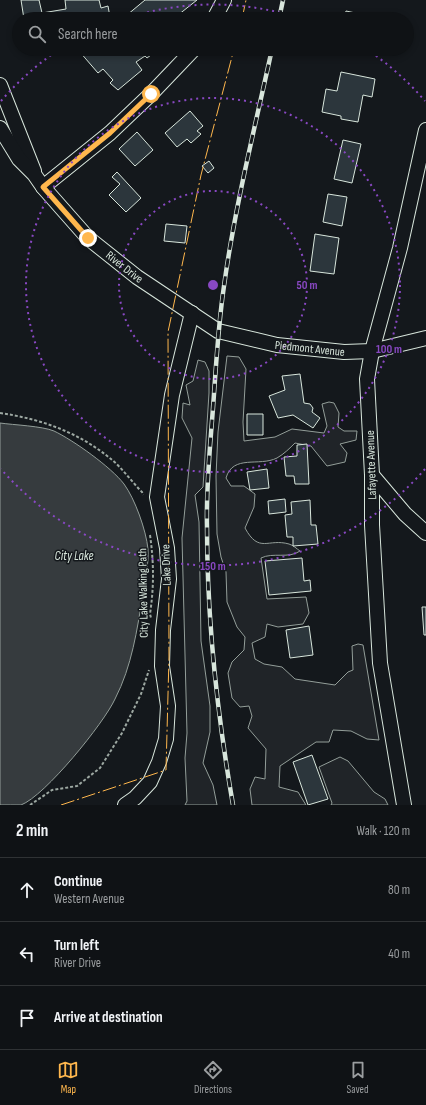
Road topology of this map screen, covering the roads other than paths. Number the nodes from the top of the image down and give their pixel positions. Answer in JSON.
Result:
{"nodes":[{"id":1,"x":224,"y":0,"type":"edge"},
{"id":2,"x":218,"y":12,"type":"edge"},
{"id":3,"x":187,"y":56,"type":"edge"},
{"id":4,"x":0,"y":85,"type":"edge"},
{"id":5,"x":0,"y":128,"type":"edge"},
{"id":6,"x":426,"y":130,"type":"edge"},
{"id":7,"x":34,"y":174,"type":"junction"},
{"id":8,"x":43,"y":187,"type":"junction"},
{"id":9,"x":192,"y":314,"type":"junction"},
{"id":10,"x":218,"y":330,"type":"joint"},
{"id":11,"x":426,"y":338,"type":"edge"},
{"id":12,"x":372,"y":351,"type":"junction"},
{"id":13,"x":372,"y":474,"type":"junction"},
{"id":14,"x":426,"y":532,"type":"edge"},
{"id":15,"x":125,"y":805,"type":"edge"},
{"id":16,"x":404,"y":805,"type":"edge"}],
"edges":[{"from":1,"to":2,"type":"street"},
{"from":3,"to":8,"type":"street"},
{"from":4,"to":7,"type":"street","name":"River Drive"},
{"from":5,"to":7,"type":"street","name":"River Drive"},
{"from":6,"to":12,"type":"street","name":"Lafayette Avenue"},
{"from":7,"to":8,"type":"street","name":"River Drive"},
{"from":8,"to":9,"type":"street","name":"River Drive"},
{"from":9,"to":10,"type":"street","name":"River Drive"},
{"from":9,"to":15,"type":"street","name":"Lake Drive"},
{"from":10,"to":12,"type":"street","name":"Piedmont Avenue"},
{"from":11,"to":12,"type":"street","name":"Piedmont Avenue"},
{"from":12,"to":13,"type":"street","name":"Lafayette Avenue"},
{"from":13,"to":14,"type":"street"},
{"from":13,"to":16,"type":"street","name":"Lafayette Avenue"}]}
